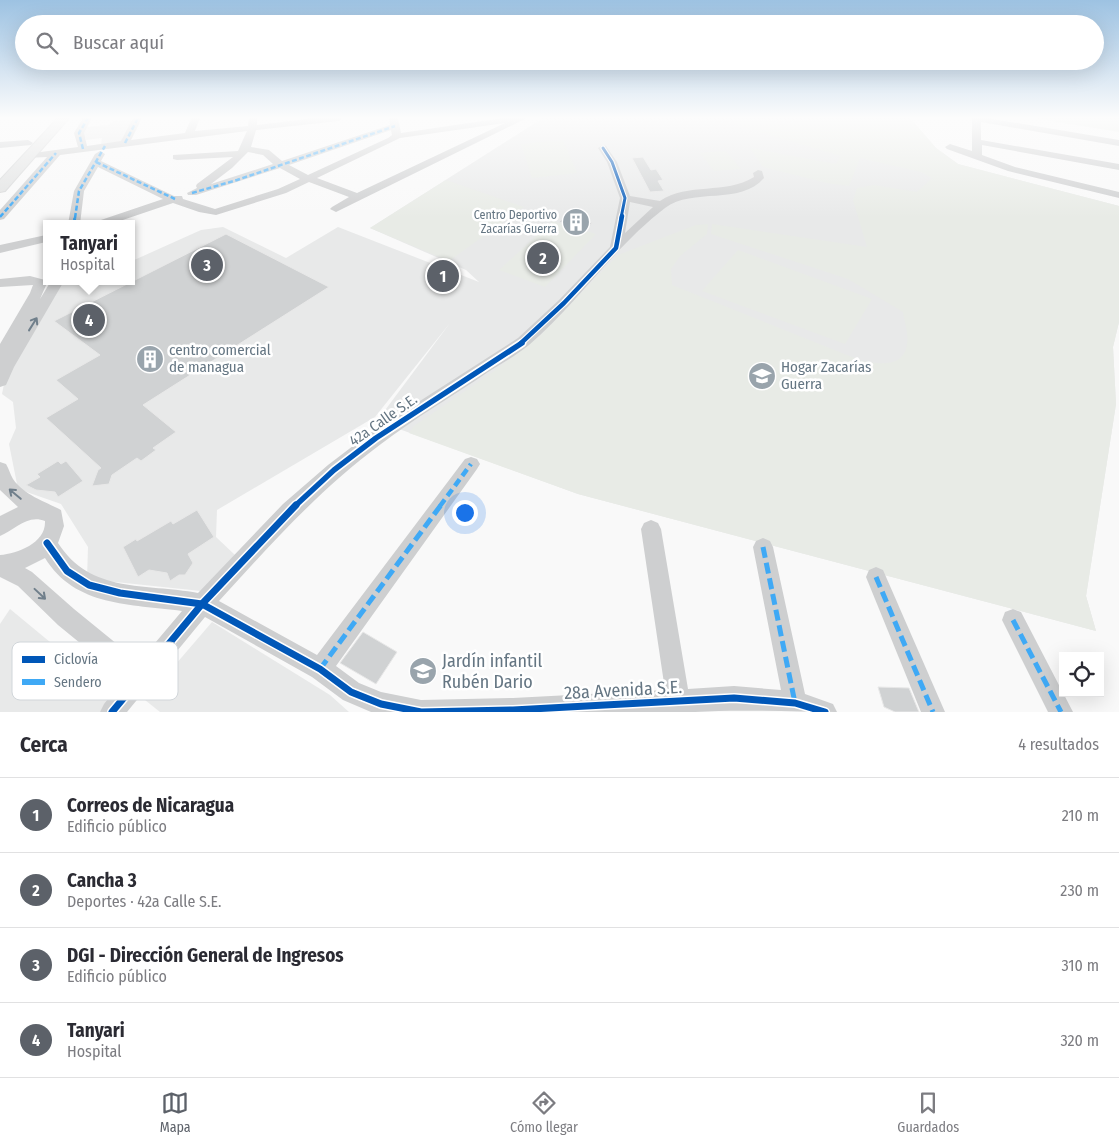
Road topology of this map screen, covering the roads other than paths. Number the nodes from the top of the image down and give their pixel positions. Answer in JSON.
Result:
{"nodes":[{"id":1,"x":27,"y":151,"type":"edge"},
{"id":2,"x":28,"y":151,"type":"edge"},
{"id":3,"x":40,"y":151,"type":"edge"},
{"id":4,"x":68,"y":151,"type":"edge"},
{"id":5,"x":102,"y":151,"type":"edge"},
{"id":6,"x":317,"y":151,"type":"edge"},
{"id":7,"x":355,"y":151,"type":"edge"},
{"id":8,"x":451,"y":151,"type":"edge"},
{"id":9,"x":605,"y":151,"type":"edge"},
{"id":10,"x":961,"y":151,"type":"edge"},
{"id":11,"x":978,"y":151,"type":"edge"},
{"id":12,"x":1030,"y":151,"type":"edge"},
{"id":13,"x":243,"y":152,"type":"junction"},
{"id":14,"x":56,"y":153,"type":"junction"},
{"id":15,"x":177,"y":157,"type":"dead end"},
{"id":16,"x":978,"y":158,"type":"junction"},
{"id":17,"x":96,"y":162,"type":"junction"},
{"id":18,"x":279,"y":164,"type":"junction"},
{"id":19,"x":1119,"y":167,"type":"edge"},
{"id":20,"x":0,"y":172,"type":"edge"},
{"id":21,"x":758,"y":173,"type":"dead end"},
{"id":22,"x":309,"y":179,"type":"junction"},
{"id":23,"x":0,"y":188,"type":"edge"},
{"id":24,"x":192,"y":193,"type":"junction"},
{"id":25,"x":1119,"y":195,"type":"edge"},
{"id":26,"x":358,"y":197,"type":"junction"},
{"id":27,"x":625,"y":198,"type":"junction"},
{"id":28,"x":175,"y":200,"type":"junction"},
{"id":29,"x":662,"y":205,"type":"junction"},
{"id":30,"x":336,"y":209,"type":"dead end"},
{"id":31,"x":0,"y":217,"type":"edge"},
{"id":32,"x":75,"y":220,"type":"edge"},
{"id":33,"x":112,"y":220,"type":"edge"},
{"id":34,"x":43,"y":240,"type":"edge"},
{"id":35,"x":616,"y":248,"type":"junction"},
{"id":36,"x":0,"y":249,"type":"edge"},
{"id":37,"x":43,"y":273,"type":"edge"},
{"id":38,"x":0,"y":278,"type":"edge"},
{"id":39,"x":0,"y":283,"type":"edge"},
{"id":40,"x":56,"y":285,"type":"edge"},
{"id":41,"x":0,"y":357,"type":"edge"},
{"id":42,"x":0,"y":381,"type":"edge"},
{"id":43,"x":471,"y":464,"type":"dead end"},
{"id":44,"x":0,"y":469,"type":"edge"},
{"id":45,"x":40,"y":510,"type":"junction"},
{"id":46,"x":0,"y":526,"type":"edge"},
{"id":47,"x":651,"y":528,"type":"dead end"},
{"id":48,"x":46,"y":543,"type":"junction"},
{"id":49,"x":763,"y":547,"type":"dead end"},
{"id":50,"x":0,"y":566,"type":"edge"},
{"id":51,"x":876,"y":577,"type":"dead end"},
{"id":52,"x":202,"y":604,"type":"junction"},
{"id":53,"x":1012,"y":620,"type":"dead end"},
{"id":54,"x":97,"y":642,"type":"edge"},
{"id":55,"x":171,"y":642,"type":"edge"},
{"id":56,"x":320,"y":669,"type":"junction"},
{"id":57,"x":122,"y":700,"type":"edge"},
{"id":58,"x":678,"y":701,"type":"junction"},
{"id":59,"x":795,"y":703,"type":"junction"},
{"id":60,"x":112,"y":712,"type":"edge"},
{"id":61,"x":421,"y":712,"type":"edge"},
{"id":62,"x":825,"y":712,"type":"edge"},
{"id":63,"x":933,"y":712,"type":"edge"},
{"id":64,"x":1061,"y":712,"type":"edge"}],
"edges":[{"from":1,"to":20,"type":"main road"},
{"from":2,"to":23,"type":"main road"},
{"from":3,"to":14,"type":"street"},
{"from":4,"to":14,"type":"street"},
{"from":5,"to":17,"type":"street"},
{"from":6,"to":18,"type":"street"},
{"from":7,"to":22,"type":"street"},
{"from":8,"to":26,"type":"street"},
{"from":9,"to":27,"type":"street"},
{"from":10,"to":16,"type":"street"},
{"from":11,"to":16,"type":"street"},
{"from":12,"to":19,"type":"street"},
{"from":13,"to":15,"type":"street"},
{"from":13,"to":18,"type":"street"},
{"from":13,"to":24,"type":"street"},
{"from":14,"to":31,"type":"street"},
{"from":16,"to":25,"type":"street"},
{"from":17,"to":28,"type":"street"},
{"from":17,"to":32,"type":"street"},
{"from":18,"to":22,"type":"street"},
{"from":18,"to":24,"type":"street"},
{"from":21,"to":29,"type":"street"},
{"from":22,"to":26,"type":"street"},
{"from":22,"to":28,"type":"street"},
{"from":24,"to":28,"type":"street"},
{"from":26,"to":30,"type":"street"},
{"from":27,"to":29,"type":"street"},
{"from":27,"to":35,"type":"street"},
{"from":28,"to":33,"type":"street"},
{"from":29,"to":35,"type":"street","name":"42a Calle S.E."},
{"from":34,"to":36,"type":"street"},
{"from":35,"to":52,"type":"street","name":"42a Calle S.E."},
{"from":37,"to":38,"type":"street"},
{"from":39,"to":41,"type":"street"},
{"from":42,"to":40,"type":"street","one_way":true},
{"from":43,"to":56,"type":"street"},
{"from":45,"to":44,"type":"street","one_way":true},
{"from":45,"to":46,"type":"street"},
{"from":45,"to":48,"type":"street"},
{"from":47,"to":58,"type":"street"},
{"from":48,"to":50,"type":"street"},
{"from":48,"to":52,"type":"street","name":"28a Avenida S.E."},
{"from":49,"to":59,"type":"street"},
{"from":50,"to":54,"type":"street","one_way":true},
{"from":51,"to":63,"type":"street"},
{"from":52,"to":55,"type":"street","name":"42a Calle S.E."},
{"from":52,"to":56,"type":"street","name":"28a Avenida S.E."},
{"from":53,"to":64,"type":"street"},
{"from":56,"to":61,"type":"street","name":"28a Avenida S.E."},
{"from":57,"to":60,"type":"street","name":"42a Calle S.E."},
{"from":58,"to":59,"type":"street","name":"28a Avenida S.E."},
{"from":58,"to":61,"type":"street","name":"28a Avenida S.E."},
{"from":59,"to":62,"type":"street","name":"28a Avenida S.E."}]}
